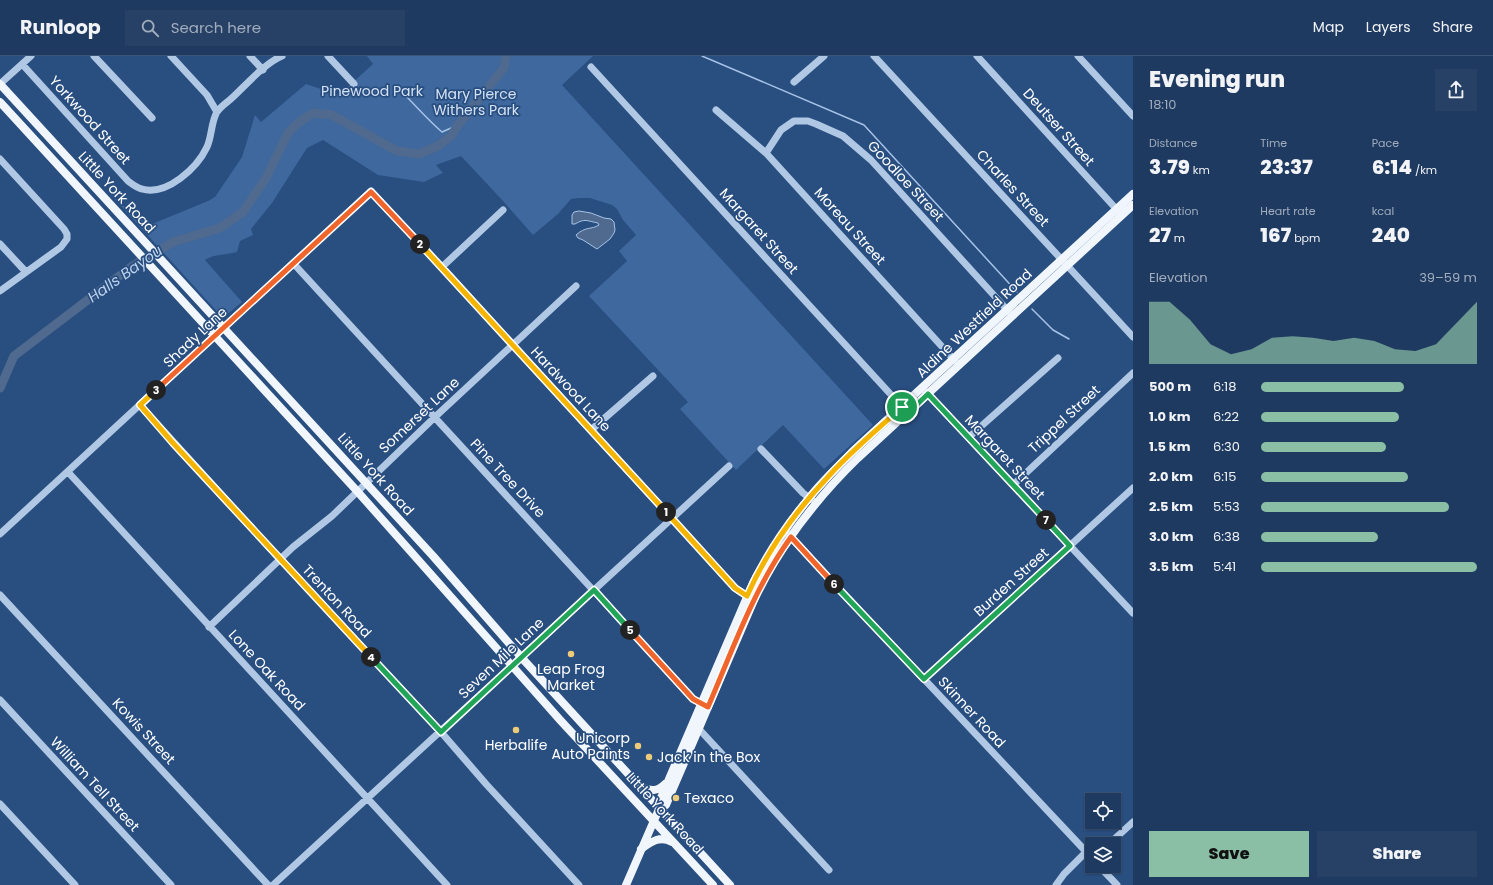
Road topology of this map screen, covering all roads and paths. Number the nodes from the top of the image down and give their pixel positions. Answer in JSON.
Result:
{"nodes":[{"id":1,"x":31,"y":56,"type":"edge"},
{"id":2,"x":94,"y":56,"type":"edge"},
{"id":3,"x":171,"y":56,"type":"edge"},
{"id":4,"x":250,"y":56,"type":"edge"},
{"id":5,"x":282,"y":56,"type":"edge"},
{"id":6,"x":328,"y":56,"type":"edge"},
{"id":7,"x":824,"y":56,"type":"edge"},
{"id":8,"x":874,"y":56,"type":"edge"},
{"id":9,"x":977,"y":56,"type":"edge"},
{"id":10,"x":1078,"y":56,"type":"edge"},
{"id":11,"x":22,"y":64,"type":"junction"},
{"id":12,"x":591,"y":67,"type":"dead end"},
{"id":13,"x":262,"y":70,"type":"junction"},
{"id":14,"x":794,"y":82,"type":"dead end"},
{"id":15,"x":0,"y":84,"type":"edge"},
{"id":16,"x":354,"y":84,"type":"dead end"},
{"id":17,"x":0,"y":102,"type":"edge"},
{"id":18,"x":716,"y":110,"type":"dead end"},
{"id":19,"x":218,"y":112,"type":"junction"},
{"id":20,"x":1133,"y":116,"type":"edge"},
{"id":21,"x":152,"y":118,"type":"dead end"},
{"id":22,"x":766,"y":152,"type":"junction"},
{"id":23,"x":0,"y":159,"type":"edge"},
{"id":24,"x":69,"y":159,"type":"junction"},
{"id":25,"x":60,"y":167,"type":"junction"},
{"id":26,"x":371,"y":192,"type":"joint"},
{"id":27,"x":1133,"y":194,"type":"edge"},
{"id":28,"x":1133,"y":206,"type":"edge"},
{"id":29,"x":503,"y":210,"type":"dead end"},
{"id":30,"x":1119,"y":212,"type":"junction"},
{"id":31,"x":0,"y":244,"type":"edge"},
{"id":32,"x":1064,"y":262,"type":"junction"},
{"id":33,"x":293,"y":263,"type":"junction"},
{"id":34,"x":442,"y":267,"type":"junction"},
{"id":35,"x":26,"y":272,"type":"junction"},
{"id":36,"x":576,"y":286,"type":"dead end"},
{"id":37,"x":0,"y":291,"type":"edge"},
{"id":38,"x":1010,"y":313,"type":"junction"},
{"id":39,"x":224,"y":328,"type":"junction"},
{"id":40,"x":214,"y":336,"type":"junction"},
{"id":41,"x":1133,"y":337,"type":"edge"},
{"id":42,"x":513,"y":345,"type":"junction"},
{"id":43,"x":1058,"y":358,"type":"dead end"},
{"id":44,"x":956,"y":362,"type":"junction"},
{"id":45,"x":1133,"y":373,"type":"edge"},
{"id":46,"x":653,"y":376,"type":"dead end"},
{"id":47,"x":925,"y":391,"type":"junction"},
{"id":48,"x":140,"y":405,"type":"junction"},
{"id":49,"x":905,"y":410,"type":"junction"},
{"id":50,"x":435,"y":417,"type":"junction"},
{"id":51,"x":591,"y":430,"type":"junction"},
{"id":52,"x":969,"y":437,"type":"junction"},
{"id":53,"x":761,"y":448,"type":"dead end"},
{"id":54,"x":729,"y":466,"type":"dead end"},
{"id":55,"x":68,"y":472,"type":"junction"},
{"id":56,"x":366,"y":483,"type":"junction"},
{"id":57,"x":1013,"y":485,"type":"junction"},
{"id":58,"x":1133,"y":488,"type":"edge"},
{"id":59,"x":357,"y":491,"type":"junction"},
{"id":60,"x":812,"y":501,"type":"junction"},
{"id":61,"x":672,"y":518,"type":"junction"},
{"id":62,"x":0,"y":534,"type":"edge"},
{"id":63,"x":788,"y":534,"type":"junction"},
{"id":64,"x":1070,"y":546,"type":"junction"},
{"id":65,"x":280,"y":559,"type":"junction"},
{"id":66,"x":594,"y":590,"type":"junction"},
{"id":67,"x":0,"y":595,"type":"edge"},
{"id":68,"x":750,"y":598,"type":"junction"},
{"id":69,"x":1133,"y":613,"type":"edge"},
{"id":70,"x":209,"y":627,"type":"junction"},
{"id":71,"x":521,"y":657,"type":"junction"},
{"id":72,"x":512,"y":665,"type":"junction"},
{"id":73,"x":924,"y":679,"type":"junction"},
{"id":74,"x":0,"y":700,"type":"edge"},
{"id":75,"x":704,"y":705,"type":"junction"},
{"id":76,"x":695,"y":726,"type":"junction"},
{"id":77,"x":441,"y":732,"type":"junction"},
{"id":78,"x":667,"y":782,"type":"junction"},
{"id":79,"x":640,"y":787,"type":"junction"},
{"id":80,"x":367,"y":798,"type":"junction"},
{"id":81,"x":0,"y":804,"type":"edge"},
{"id":82,"x":659,"y":809,"type":"junction"},
{"id":83,"x":654,"y":820,"type":"junction"},
{"id":84,"x":1133,"y":822,"type":"edge"},
{"id":85,"x":1117,"y":837,"type":"edge"},
{"id":86,"x":677,"y":845,"type":"junction"},
{"id":87,"x":640,"y":849,"type":"junction"},
{"id":88,"x":1085,"y":851,"type":"edge"},
{"id":89,"x":1085,"y":853,"type":"edge"},
{"id":90,"x":829,"y":870,"type":"dead end"},
{"id":91,"x":1106,"y":873,"type":"edge"},
{"id":92,"x":75,"y":885,"type":"edge"},
{"id":93,"x":171,"y":885,"type":"edge"},
{"id":94,"x":268,"y":885,"type":"edge"},
{"id":95,"x":273,"y":885,"type":"edge"},
{"id":96,"x":446,"y":885,"type":"edge"},
{"id":97,"x":579,"y":885,"type":"edge"},
{"id":98,"x":626,"y":885,"type":"edge"},
{"id":99,"x":713,"y":885,"type":"edge"},
{"id":100,"x":730,"y":885,"type":"edge"},
{"id":101,"x":1056,"y":885,"type":"edge"},
{"id":102,"x":1117,"y":885,"type":"edge"}],
"edges":[{"from":1,"to":11,"type":"street"},
{"from":2,"to":21,"type":"street"},
{"from":3,"to":19,"type":"street"},
{"from":4,"to":13,"type":"street"},
{"from":5,"to":13,"type":"street"},
{"from":6,"to":16,"type":"street"},
{"from":7,"to":14,"type":"street"},
{"from":8,"to":32,"type":"street","name":"Charles Street"},
{"from":9,"to":30,"type":"street","name":"Deutser Street"},
{"from":10,"to":20,"type":"street"},
{"from":11,"to":15,"type":"street"},
{"from":11,"to":19,"type":"street","name":"Yorkwood Street"},
{"from":12,"to":49,"type":"street","name":"Margaret Street"},
{"from":13,"to":19,"type":"street"},
{"from":15,"to":24,"type":"main road","name":"Little York Road"},
{"from":17,"to":25,"type":"main road","name":"Little York Road"},
{"from":18,"to":22,"type":"street","name":"Moreau Street"},
{"from":22,"to":38,"type":"street","name":"Goodloe Street"},
{"from":22,"to":44,"type":"street","name":"Moreau Street"},
{"from":23,"to":35,"type":"street"},
{"from":24,"to":25,"type":"main road"},
{"from":24,"to":39,"type":"main road","name":"Little York Road"},
{"from":25,"to":40,"type":"main road","name":"Little York Road"},
{"from":26,"to":33,"type":"street","name":"Shady Lane"},
{"from":26,"to":34,"type":"street","name":"Hardwood Lane"},
{"from":27,"to":30,"type":"main road","name":"Aldine Westfield Road"},
{"from":28,"to":30,"type":"main road","name":"Aldine Westfield Road"},
{"from":29,"to":34,"type":"street"},
{"from":30,"to":32,"type":"main road","name":"Aldine Westfield Road"},
{"from":31,"to":35,"type":"street"},
{"from":32,"to":38,"type":"main road","name":"Aldine Westfield Road"},
{"from":32,"to":41,"type":"street","name":"Charles Street"},
{"from":33,"to":39,"type":"street","name":"Shady Lane"},
{"from":33,"to":50,"type":"street","name":"Pine Tree Drive"},
{"from":34,"to":42,"type":"street","name":"Hardwood Lane"},
{"from":35,"to":37,"type":"street"},
{"from":36,"to":42,"type":"street","name":"Somerset Lane"},
{"from":38,"to":44,"type":"main road","name":"Aldine Westfield Road"},
{"from":39,"to":40,"type":"street","name":"Shady Lane"},
{"from":39,"to":56,"type":"main road","name":"Little York Road"},
{"from":40,"to":48,"type":"street","name":"Shady Lane"},
{"from":40,"to":59,"type":"main road","name":"Little York Road"},
{"from":42,"to":50,"type":"street","name":"Somerset Lane"},
{"from":42,"to":51,"type":"street","name":"Hardwood Lane"},
{"from":43,"to":52,"type":"street"},
{"from":44,"to":47,"type":"main road","name":"Aldine Westfield Road"},
{"from":45,"to":57,"type":"street","name":"Trippel Street"},
{"from":46,"to":51,"type":"street"},
{"from":47,"to":49,"type":"main road","name":"Aldine Westfield Road"},
{"from":47,"to":52,"type":"street","name":"Margaret Street"},
{"from":48,"to":55,"type":"street","name":"Shady Lane"},
{"from":48,"to":65,"type":"street","name":"Trenton Road"},
{"from":49,"to":60,"type":"main road","name":"Aldine Westfield Road"},
{"from":50,"to":56,"type":"street","name":"Somerset Lane"},
{"from":50,"to":66,"type":"street","name":"Pine Tree Drive"},
{"from":51,"to":61,"type":"street","name":"Hardwood Lane"},
{"from":52,"to":57,"type":"street","name":"Margaret Street"},
{"from":53,"to":60,"type":"street"},
{"from":54,"to":61,"type":"street","name":"Seven Mile Lane"},
{"from":55,"to":62,"type":"street","name":"Shady Lane"},
{"from":55,"to":70,"type":"street","name":"Lone Oak Road"},
{"from":56,"to":59,"type":"street","name":"Somerset Lane"},
{"from":56,"to":71,"type":"main road","name":"Little York Road"},
{"from":57,"to":64,"type":"street","name":"Margaret Street"},
{"from":58,"to":64,"type":"street","name":"Burden Street"},
{"from":59,"to":65,"type":"street","name":"Somerset Lane"},
{"from":59,"to":72,"type":"main road","name":"Little York Road"},
{"from":60,"to":63,"type":"main road","name":"Aldine Westfield Road"},
{"from":61,"to":66,"type":"street","name":"Seven Mile Lane"},
{"from":61,"to":68,"type":"street","name":"Hardwood Lane"},
{"from":63,"to":68,"type":"main road","name":"Aldine Westfield Road"},
{"from":63,"to":73,"type":"street","name":"Skinner Road"},
{"from":64,"to":69,"type":"street","name":"Margaret Street"},
{"from":64,"to":73,"type":"street","name":"Burden Street"},
{"from":65,"to":70,"type":"street","name":"Somerset Lane"},
{"from":65,"to":77,"type":"street","name":"Trenton Road"},
{"from":66,"to":71,"type":"street","name":"Seven Mile Lane"},
{"from":66,"to":75,"type":"street","name":"Pine Tree Drive"},
{"from":67,"to":94,"type":"street","name":"Kowis Street"},
{"from":68,"to":75,"type":"main road","name":"Aldine Westfield Road"},
{"from":70,"to":80,"type":"street","name":"Lone Oak Road"},
{"from":71,"to":72,"type":"street","name":"Seven Mile Lane"},
{"from":71,"to":79,"type":"main road","name":"Little York Road"},
{"from":72,"to":77,"type":"street","name":"Seven Mile Lane"},
{"from":72,"to":83,"type":"main road","name":"Little York Road"},
{"from":73,"to":88,"type":"street","name":"Skinner Road"},
{"from":74,"to":93,"type":"street","name":"William Tell Street"},
{"from":75,"to":76,"type":"main road","name":"Aldine Westfield Road"},
{"from":76,"to":78,"type":"main road","name":"Aldine Westfield Road"},
{"from":76,"to":82,"type":"main road","name":"Aldine Westfield Road"},
{"from":76,"to":90,"type":"street"},
{"from":77,"to":80,"type":"street","name":"Seven Mile Lane"},
{"from":77,"to":97,"type":"street","name":"Trenton Road"},
{"from":78,"to":79,"type":"main road"},
{"from":78,"to":82,"type":"main road","name":"Aldine Westfield Road"},
{"from":79,"to":82,"type":"main road","name":"Little York Road"},
{"from":80,"to":95,"type":"street","name":"Seven Mile Lane"},
{"from":80,"to":96,"type":"street","name":"Lone Oak Road"},
{"from":81,"to":92,"type":"street"},
{"from":82,"to":83,"type":"main road","name":"Aldine Westfield Road"},
{"from":82,"to":100,"type":"main road","name":"Little York Road"},
{"from":83,"to":86,"type":"main road","name":"Little York Road"},
{"from":83,"to":87,"type":"main road","name":"Aldine Westfield Road"},
{"from":84,"to":85,"type":"street"},
{"from":86,"to":87,"type":"main road"},
{"from":86,"to":99,"type":"main road","name":"Little York Road"},
{"from":87,"to":98,"type":"main road","name":"Aldine Westfield Road"},
{"from":89,"to":101,"type":"street"},
{"from":91,"to":102,"type":"street"}]}
